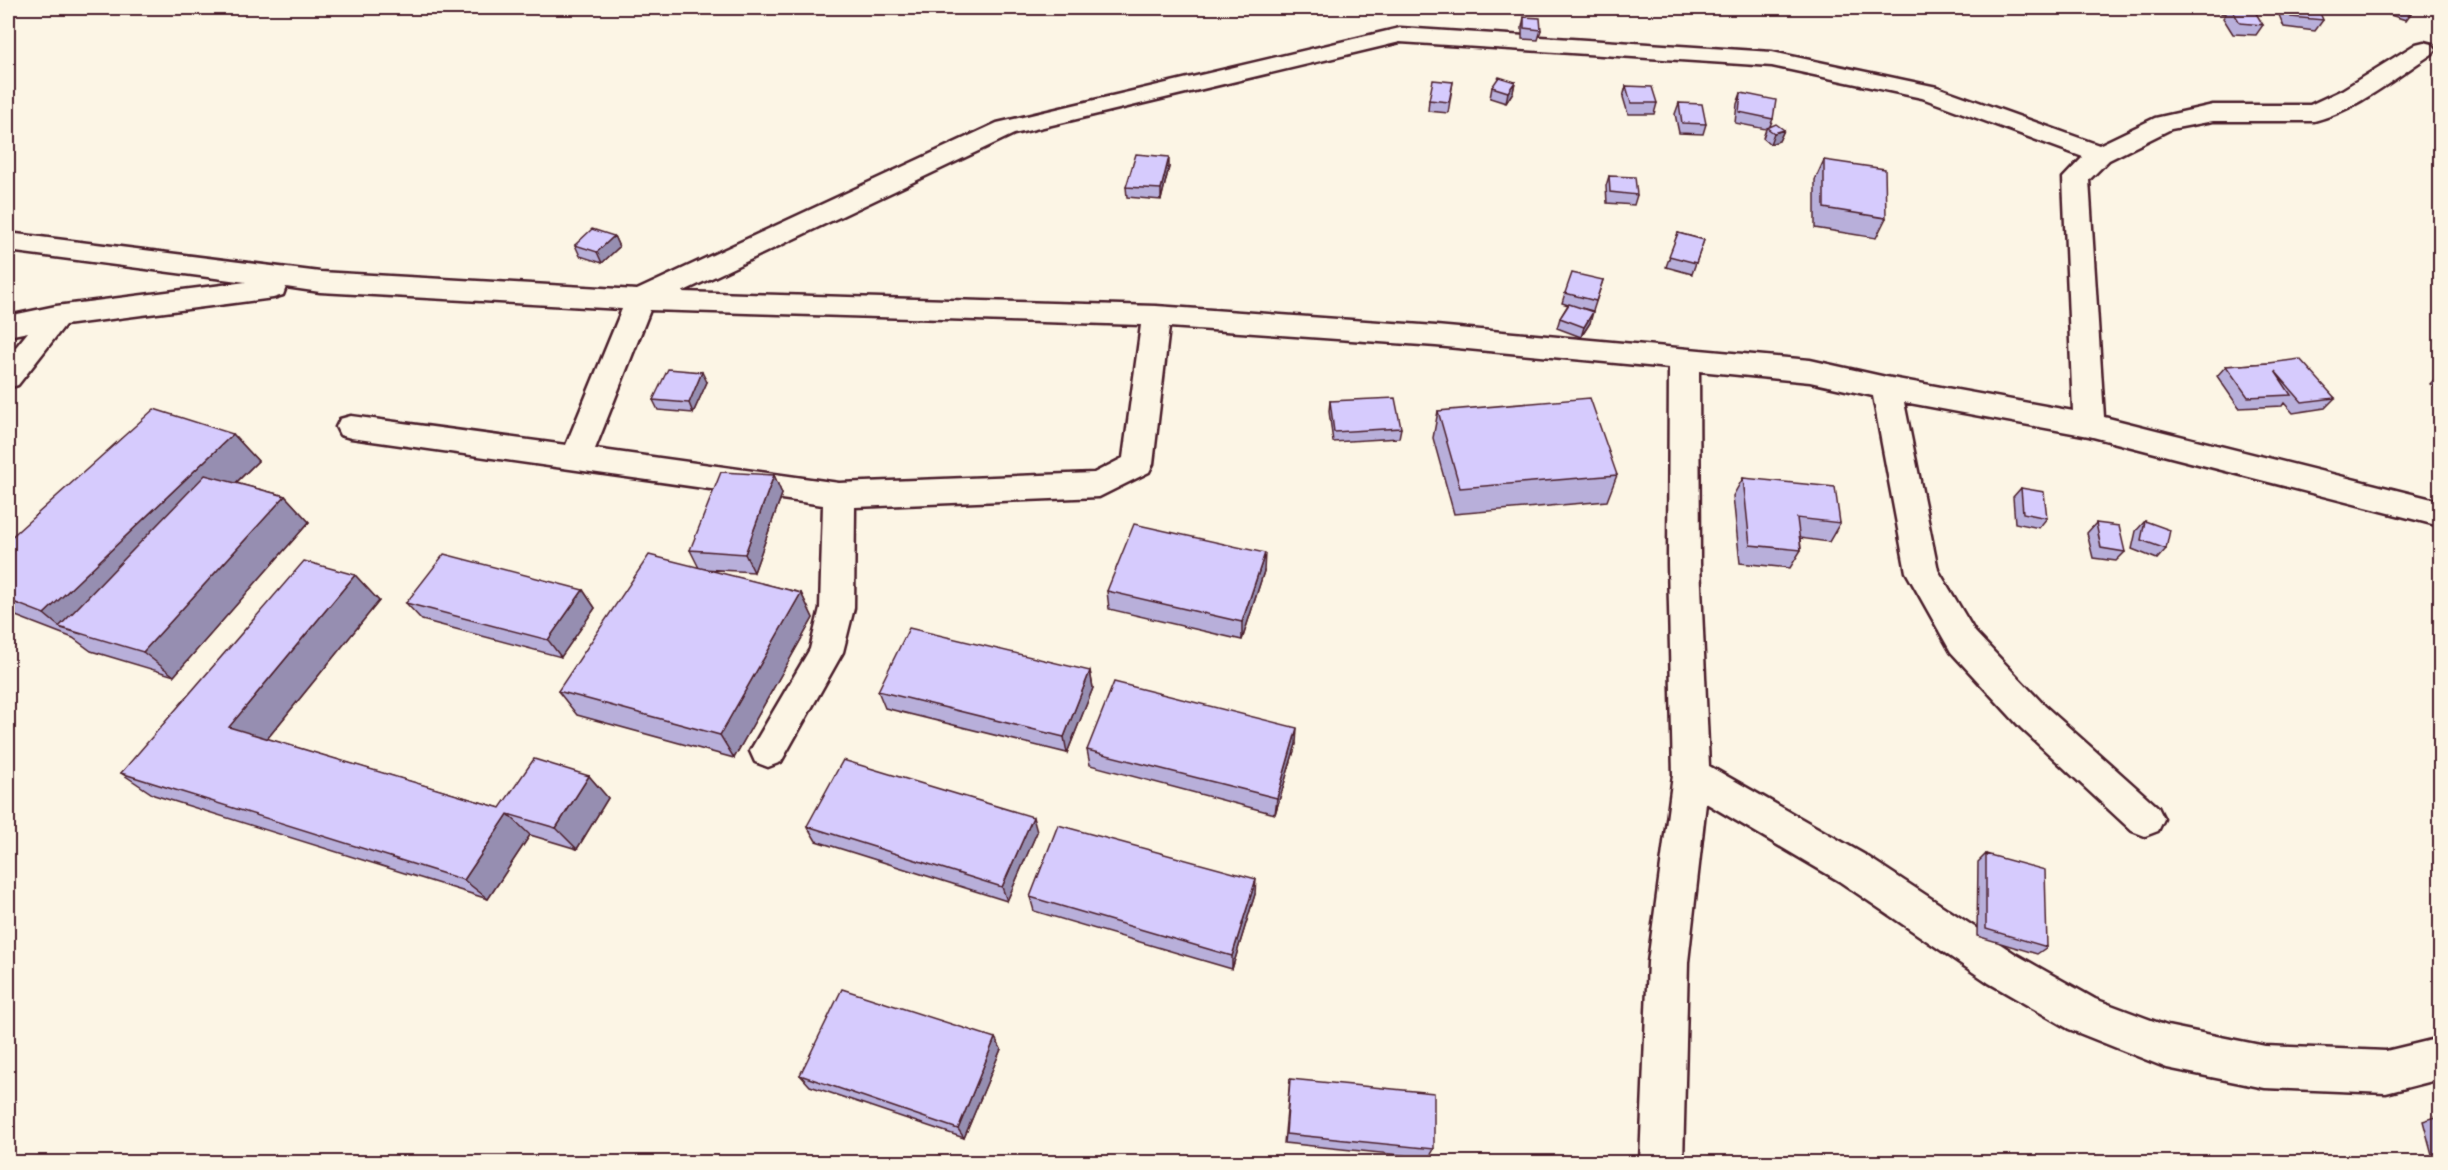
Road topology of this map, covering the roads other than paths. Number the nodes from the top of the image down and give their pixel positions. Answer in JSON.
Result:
{"nodes":[{"id":1,"x":2424,"y":49,"type":"dead end"},
{"id":2,"x":2100,"y":154,"type":"junction"},
{"id":3,"x":8,"y":242,"type":"edge"},
{"id":4,"x":320,"y":282,"type":"junction"},
{"id":5,"x":640,"y":300,"type":"junction"},
{"id":6,"x":56,"y":316,"type":"junction"},
{"id":7,"x":1156,"y":316,"type":"junction"},
{"id":8,"x":8,"y":326,"type":"edge"},
{"id":9,"x":1684,"y":359,"type":"junction"},
{"id":10,"x":8,"y":377,"type":"edge"},
{"id":11,"x":1886,"y":388,"type":"junction"},
{"id":12,"x":2089,"y":424,"type":"junction"},
{"id":13,"x":351,"y":426,"type":"dead end"},
{"id":14,"x":576,"y":458,"type":"junction"},
{"id":15,"x":839,"y":495,"type":"junction"},
{"id":16,"x":2440,"y":514,"type":"edge"},
{"id":17,"x":768,"y":751,"type":"dead end"},
{"id":18,"x":1692,"y":776,"type":"junction"},
{"id":19,"x":2145,"y":819,"type":"dead end"},
{"id":20,"x":2440,"y":1059,"type":"edge"},
{"id":21,"x":1661,"y":1162,"type":"edge"}],
"edges":[{"from":1,"to":2,"type":"street"},
{"from":2,"to":5,"type":"street"},
{"from":2,"to":12,"type":"street"},
{"from":3,"to":4,"type":"street"},
{"from":4,"to":5,"type":"street"},
{"from":4,"to":6,"type":"street"},
{"from":5,"to":7,"type":"street"},
{"from":5,"to":14,"type":"street"},
{"from":6,"to":8,"type":"street"},
{"from":6,"to":10,"type":"street"},
{"from":7,"to":9,"type":"street"},
{"from":7,"to":15,"type":"street"},
{"from":9,"to":11,"type":"street"},
{"from":9,"to":18,"type":"street"},
{"from":11,"to":12,"type":"street"},
{"from":11,"to":19,"type":"street"},
{"from":12,"to":16,"type":"street"},
{"from":13,"to":14,"type":"street"},
{"from":14,"to":15,"type":"street"},
{"from":15,"to":17,"type":"street"},
{"from":18,"to":20,"type":"street"},
{"from":18,"to":21,"type":"street"}]}
